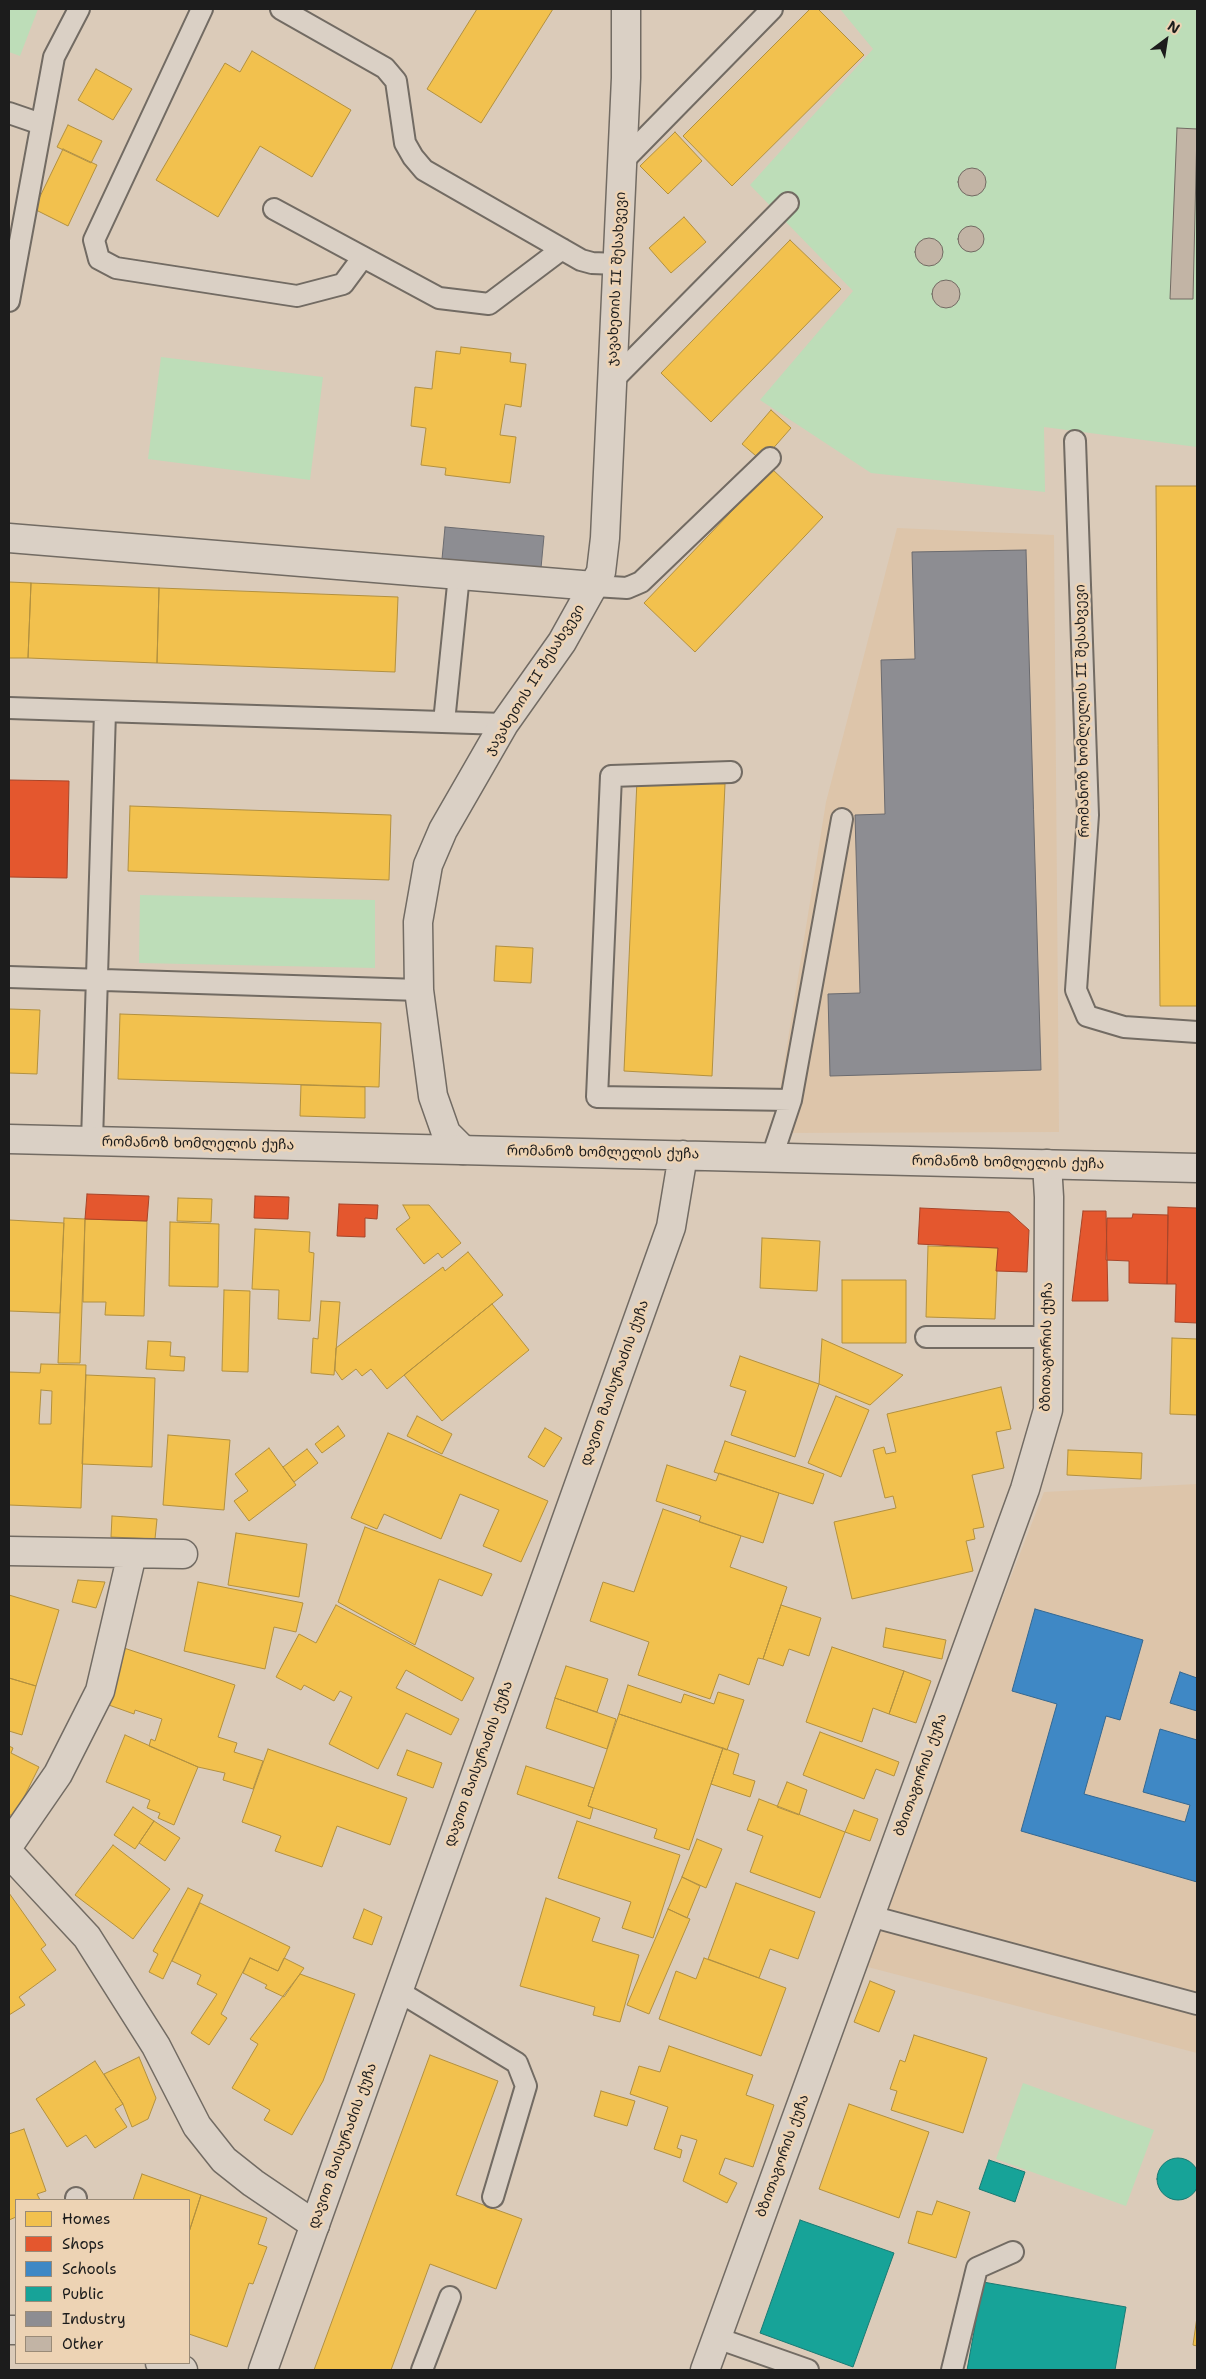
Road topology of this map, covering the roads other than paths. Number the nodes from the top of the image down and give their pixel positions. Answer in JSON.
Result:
{"nodes":[{"id":1,"x":78,"y":9,"type":"edge"},
{"id":2,"x":202,"y":9,"type":"edge"},
{"id":3,"x":281,"y":9,"type":"edge"},
{"id":4,"x":626,"y":9,"type":"edge"},
{"id":5,"x":772,"y":9,"type":"edge"},
{"id":6,"x":9,"y":113,"type":"edge"},
{"id":7,"x":41,"y":124,"type":"junction"},
{"id":8,"x":622,"y":162,"type":"junction"},
{"id":9,"x":788,"y":203,"type":"dead end"},
{"id":10,"x":274,"y":209,"type":"dead end"},
{"id":11,"x":562,"y":249,"type":"junction"},
{"id":12,"x":363,"y":257,"type":"junction"},
{"id":13,"x":618,"y":264,"type":"junction"},
{"id":14,"x":9,"y":301,"type":"edge"},
{"id":15,"x":612,"y":380,"type":"junction"},
{"id":16,"x":1075,"y":441,"type":"dead end"},
{"id":17,"x":770,"y":458,"type":"dead end"},
{"id":18,"x":9,"y":538,"type":"edge"},
{"id":19,"x":459,"y":575,"type":"junction"},
{"id":20,"x":594,"y":586,"type":"junction"},
{"id":21,"x":9,"y":708,"type":"edge"},
{"id":22,"x":105,"y":712,"type":"junction"},
{"id":23,"x":444,"y":722,"type":"junction"},
{"id":24,"x":504,"y":724,"type":"junction"},
{"id":25,"x":731,"y":772,"type":"dead end"},
{"id":26,"x":842,"y":819,"type":"dead end"},
{"id":27,"x":9,"y":977,"type":"edge"},
{"id":28,"x":97,"y":980,"type":"junction"},
{"id":29,"x":418,"y":990,"type":"junction"},
{"id":30,"x":1197,"y":1032,"type":"edge"},
{"id":31,"x":791,"y":1100,"type":"junction"},
{"id":32,"x":9,"y":1139,"type":"edge"},
{"id":33,"x":92,"y":1141,"type":"junction"},
{"id":34,"x":463,"y":1150,"type":"junction"},
{"id":35,"x":683,"y":1155,"type":"junction"},
{"id":36,"x":772,"y":1157,"type":"junction"},
{"id":37,"x":1047,"y":1164,"type":"junction"},
{"id":38,"x":1197,"y":1168,"type":"edge"},
{"id":39,"x":926,"y":1337,"type":"dead end"},
{"id":40,"x":1048,"y":1337,"type":"junction"},
{"id":41,"x":9,"y":1551,"type":"edge"},
{"id":42,"x":132,"y":1554,"type":"junction"},
{"id":43,"x":183,"y":1554,"type":"dead end"},
{"id":44,"x":9,"y":1845,"type":"edge"},
{"id":45,"x":9,"y":1853,"type":"edge"},
{"id":46,"x":870,"y":1916,"type":"junction"},
{"id":47,"x":398,"y":1991,"type":"junction"},
{"id":48,"x":1197,"y":2004,"type":"edge"},
{"id":49,"x":493,"y":2197,"type":"dead end"},
{"id":50,"x":315,"y":2225,"type":"junction"},
{"id":51,"x":1013,"y":2252,"type":"dead end"},
{"id":52,"x":450,"y":2297,"type":"dead end"},
{"id":53,"x":717,"y":2338,"type":"junction"},
{"id":54,"x":163,"y":2364,"type":"edge"},
{"id":55,"x":183,"y":2370,"type":"edge"},
{"id":56,"x":263,"y":2370,"type":"edge"},
{"id":57,"x":422,"y":2370,"type":"edge"},
{"id":58,"x":705,"y":2370,"type":"edge"},
{"id":59,"x":808,"y":2370,"type":"edge"},
{"id":60,"x":952,"y":2370,"type":"edge"}],
"edges":[{"from":1,"to":7,"type":"lane"},
{"from":2,"to":12,"type":"lane"},
{"from":3,"to":11,"type":"lane"},
{"from":4,"to":8,"type":"street","name":"ჯავახეთის II შესახვევი"},
{"from":5,"to":8,"type":"lane"},
{"from":6,"to":7,"type":"lane"},
{"from":7,"to":14,"type":"lane"},
{"from":8,"to":13,"type":"street","name":"ჯავახეთის II შესახვევი"},
{"from":9,"to":15,"type":"lane"},
{"from":10,"to":12,"type":"lane"},
{"from":11,"to":12,"type":"lane"},
{"from":11,"to":13,"type":"lane"},
{"from":13,"to":15,"type":"street","name":"ჯავახეთის II შესახვევი"},
{"from":15,"to":20,"type":"street","name":"ჯავახეთის II შესახვევი"},
{"from":16,"to":30,"type":"lane","name":"რომანოზ ხომლელის II შესახვევი"},
{"from":17,"to":20,"type":"lane"},
{"from":18,"to":19,"type":"street"},
{"from":19,"to":20,"type":"street"},
{"from":19,"to":23,"type":"lane"},
{"from":20,"to":24,"type":"street","name":"ჯავახეთის II შესახვევი"},
{"from":21,"to":22,"type":"lane"},
{"from":22,"to":23,"type":"lane"},
{"from":22,"to":28,"type":"lane"},
{"from":23,"to":24,"type":"lane"},
{"from":24,"to":29,"type":"street","name":"ჯავახეთის II შესახვევი"},
{"from":25,"to":31,"type":"lane"},
{"from":26,"to":31,"type":"lane"},
{"from":27,"to":28,"type":"lane"},
{"from":28,"to":29,"type":"lane"},
{"from":28,"to":33,"type":"lane"},
{"from":29,"to":34,"type":"street","name":"ჯავახეთის II შესახვევი"},
{"from":31,"to":36,"type":"lane"},
{"from":32,"to":33,"type":"street","name":"რომანოზ ხომლელის ქუჩა"},
{"from":33,"to":34,"type":"street","name":"რომანოზ ხომლელის ქუჩა"},
{"from":34,"to":35,"type":"street","name":"რომანოზ ხომლელის ქუჩა"},
{"from":35,"to":36,"type":"street","name":"რომანოზ ხომლელის ქუჩა"},
{"from":35,"to":47,"type":"street","name":"დავით მაისურაძის ქუჩა"},
{"from":36,"to":37,"type":"street","name":"რომანოზ ხომლელის ქუჩა"},
{"from":37,"to":38,"type":"street","name":"რომანოზ ხომლელის ქუჩა"},
{"from":37,"to":40,"type":"street","name":"ბზითაგორის ქუჩა"},
{"from":39,"to":40,"type":"lane"},
{"from":40,"to":46,"type":"street","name":"ბზითაგორის ქუჩა"},
{"from":41,"to":42,"type":"street"},
{"from":42,"to":43,"type":"street"},
{"from":42,"to":44,"type":"street"},
{"from":45,"to":50,"type":"street"},
{"from":46,"to":48,"type":"lane"},
{"from":46,"to":53,"type":"street","name":"ბზითაგორის ქუჩა"},
{"from":47,"to":49,"type":"lane"},
{"from":47,"to":50,"type":"street","name":"დავით მაისურაძის ქუჩა"},
{"from":50,"to":56,"type":"street","name":"დავით მაისურაძის ქუჩა"},
{"from":51,"to":60,"type":"lane"},
{"from":52,"to":57,"type":"lane"},
{"from":53,"to":58,"type":"street","name":"ბზითაგორის ქუჩა"},
{"from":53,"to":59,"type":"lane"},
{"from":54,"to":55,"type":"street"}]}
